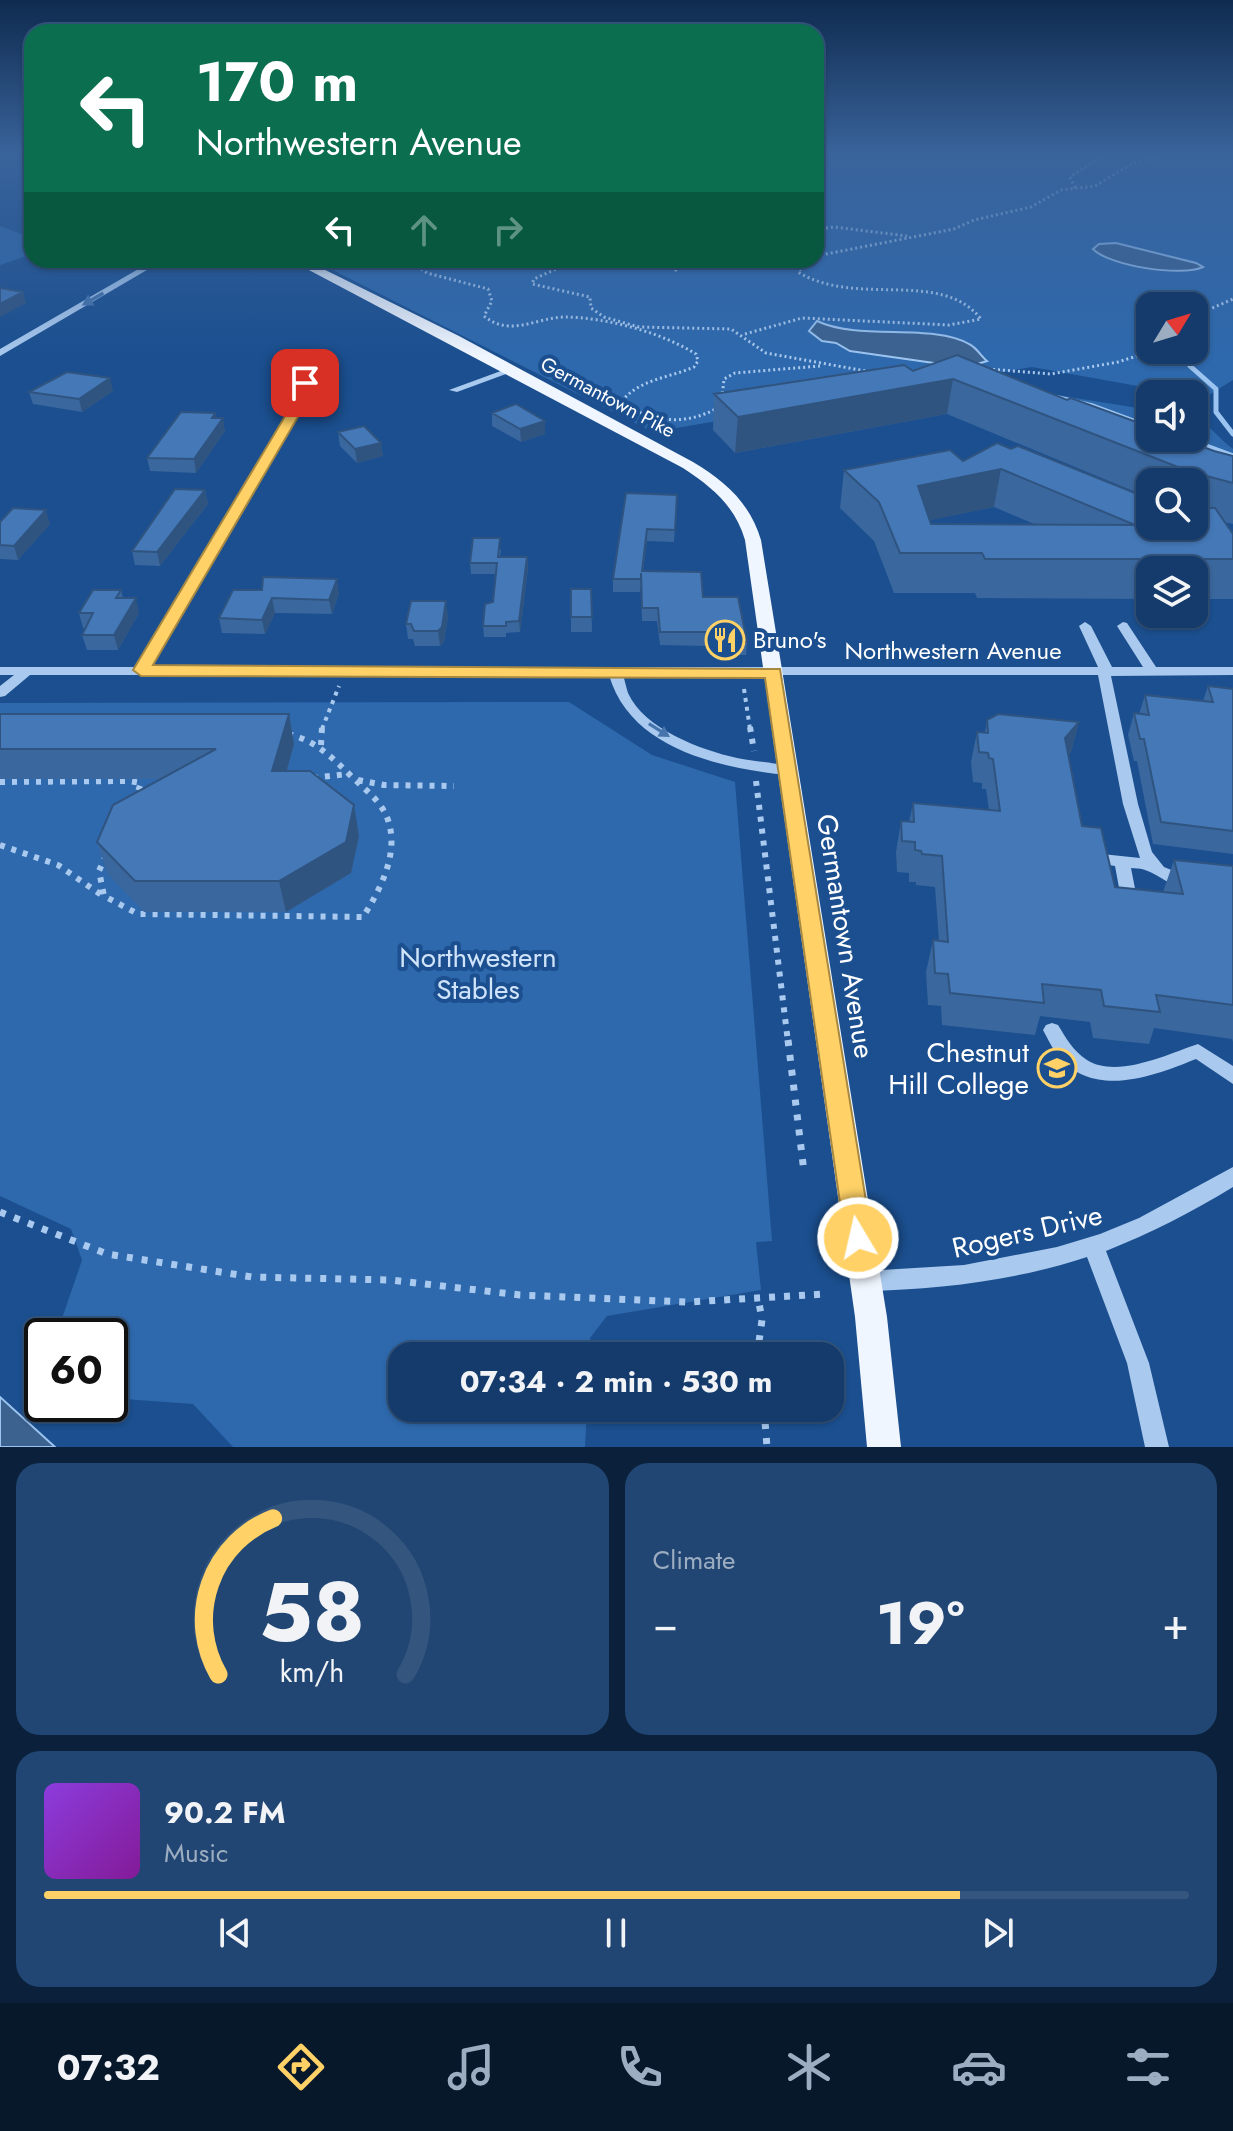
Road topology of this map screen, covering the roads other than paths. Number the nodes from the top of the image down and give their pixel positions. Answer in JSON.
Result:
{"nodes":[{"id":1,"x":146,"y":268,"type":"edge"},
{"id":2,"x":312,"y":268,"type":"edge"},
{"id":3,"x":0,"y":353,"type":"edge"},
{"id":4,"x":512,"y":370,"type":"junction"},
{"id":5,"x":297,"y":371,"type":"dead end"},
{"id":6,"x":454,"y":390,"type":"dead end"},
{"id":7,"x":1085,"y":626,"type":"dead end"},
{"id":8,"x":1123,"y":626,"type":"dead end"},
{"id":9,"x":28,"y":670,"type":"junction"},
{"id":10,"x":141,"y":670,"type":"junction"},
{"id":11,"x":0,"y":671,"type":"edge"},
{"id":12,"x":615,"y":671,"type":"junction"},
{"id":13,"x":1233,"y":671,"type":"edge"},
{"id":14,"x":1153,"y":672,"type":"junction"},
{"id":15,"x":773,"y":673,"type":"junction"},
{"id":16,"x":1106,"y":673,"type":"junction"},
{"id":17,"x":0,"y":693,"type":"edge"},
{"id":18,"x":787,"y":770,"type":"junction"},
{"id":19,"x":1102,"y":859,"type":"edge"},
{"id":20,"x":1122,"y":861,"type":"junction"},
{"id":21,"x":1152,"y":865,"type":"junction"},
{"id":22,"x":1205,"y":884,"type":"edge"},
{"id":23,"x":1132,"y":914,"type":"edge"},
{"id":24,"x":1052,"y":1030,"type":"dead end"},
{"id":25,"x":1233,"y":1076,"type":"edge"},
{"id":26,"x":1233,"y":1176,"type":"edge"},
{"id":27,"x":1094,"y":1248,"type":"junction"},
{"id":28,"x":865,"y":1281,"type":"junction"},
{"id":29,"x":884,"y":1447,"type":"edge"},
{"id":30,"x":1157,"y":1447,"type":"edge"}],
"edges":[{"from":1,"to":3,"type":"street","one_way":true},
{"from":2,"to":4,"type":"main road","name":"Germantown Pike"},
{"from":4,"to":6,"type":"street"},
{"from":4,"to":15,"type":"main road","name":"Germantown Pike"},
{"from":5,"to":10,"type":"street"},
{"from":7,"to":16,"type":"street"},
{"from":8,"to":14,"type":"street"},
{"from":9,"to":10,"type":"street","name":"Northwestern Avenue"},
{"from":9,"to":11,"type":"street","name":"Northwestern Avenue"},
{"from":9,"to":17,"type":"street"},
{"from":10,"to":12,"type":"street","name":"Northwestern Avenue"},
{"from":12,"to":15,"type":"street","name":"Northwestern Avenue"},
{"from":12,"to":18,"type":"street","one_way":true},
{"from":13,"to":14,"type":"street","name":"Northwestern Avenue"},
{"from":14,"to":16,"type":"street","name":"Northwestern Avenue"},
{"from":15,"to":16,"type":"street","name":"Northwestern Avenue"},
{"from":15,"to":18,"type":"main road","name":"Germantown Avenue"},
{"from":16,"to":21,"type":"street"},
{"from":18,"to":28,"type":"main road","name":"Germantown Avenue"},
{"from":19,"to":20,"type":"street"},
{"from":20,"to":21,"type":"street"},
{"from":20,"to":23,"type":"street"},
{"from":21,"to":22,"type":"street"},
{"from":24,"to":25,"type":"street"},
{"from":26,"to":27,"type":"street","name":"Rogers Drive"},
{"from":27,"to":28,"type":"street","name":"Rogers Drive"},
{"from":27,"to":30,"type":"street"},
{"from":28,"to":29,"type":"main road","name":"Germantown Avenue"}]}
